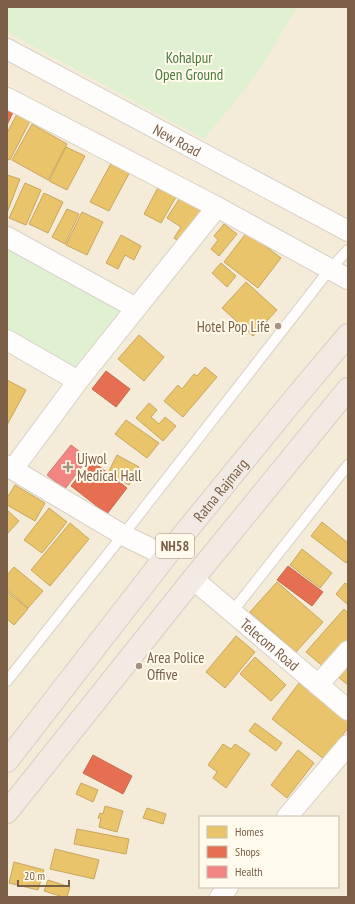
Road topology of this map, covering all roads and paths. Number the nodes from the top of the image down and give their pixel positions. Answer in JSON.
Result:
{"nodes":[{"id":1,"x":7,"y":49,"type":"edge"},
{"id":2,"x":7,"y":98,"type":"edge"},
{"id":3,"x":217,"y":207,"type":"junction"},
{"id":4,"x":348,"y":231,"type":"edge"},
{"id":5,"x":7,"y":237,"type":"edge"},
{"id":6,"x":348,"y":250,"type":"edge"},
{"id":7,"x":330,"y":269,"type":"junction"},
{"id":8,"x":348,"y":279,"type":"edge"},
{"id":9,"x":136,"y":308,"type":"junction"},
{"id":10,"x":348,"y":335,"type":"edge"},
{"id":11,"x":7,"y":340,"type":"edge"},
{"id":12,"x":78,"y":381,"type":"junction"},
{"id":13,"x":348,"y":389,"type":"edge"},
{"id":14,"x":348,"y":465,"type":"edge"},
{"id":15,"x":10,"y":468,"type":"edge"},
{"id":16,"x":123,"y":535,"type":"junction"},
{"id":17,"x":166,"y":556,"type":"junction"},
{"id":18,"x":193,"y":579,"type":"junction"},
{"id":19,"x":232,"y":612,"type":"junction"},
{"id":20,"x":348,"y":651,"type":"edge"},
{"id":21,"x":7,"y":681,"type":"edge"},
{"id":22,"x":318,"y":685,"type":"junction"},
{"id":23,"x":348,"y":710,"type":"edge"},
{"id":24,"x":348,"y":745,"type":"edge"},
{"id":25,"x":7,"y":761,"type":"edge"},
{"id":26,"x":7,"y":812,"type":"edge"},
{"id":27,"x":288,"y":816,"type":"edge"},
{"id":28,"x":227,"y":888,"type":"edge"},
{"id":29,"x":220,"y":897,"type":"edge"}],
"edges":[{"from":1,"to":4,"type":"street","name":"New Road"},
{"from":2,"to":3,"type":"street"},
{"from":3,"to":7,"type":"street"},
{"from":3,"to":9,"type":"street"},
{"from":5,"to":9,"type":"street"},
{"from":6,"to":7,"type":"lane"},
{"from":7,"to":8,"type":"street"},
{"from":7,"to":16,"type":"lane"},
{"from":9,"to":12,"type":"street"},
{"from":10,"to":17,"type":"highway","name":"Ratna Rajmarg","number":"NH58"},
{"from":11,"to":12,"type":"street"},
{"from":12,"to":15,"type":"street"},
{"from":13,"to":18,"type":"highway","number":"NH58"},
{"from":14,"to":19,"type":"lane"},
{"from":15,"to":16,"type":"street"},
{"from":16,"to":17,"type":"street"},
{"from":16,"to":21,"type":"lane"},
{"from":17,"to":25,"type":"highway","name":"Ratna Rajmarg","number":"NH58"},
{"from":18,"to":19,"type":"street","name":"Telecom Road"},
{"from":18,"to":26,"type":"highway","number":"NH58"},
{"from":19,"to":22,"type":"street","name":"Telecom Road"},
{"from":20,"to":22,"type":"street"},
{"from":22,"to":23,"type":"street","name":"Telecom Road"},
{"from":24,"to":27,"type":"street"},
{"from":28,"to":29,"type":"street"}]}
